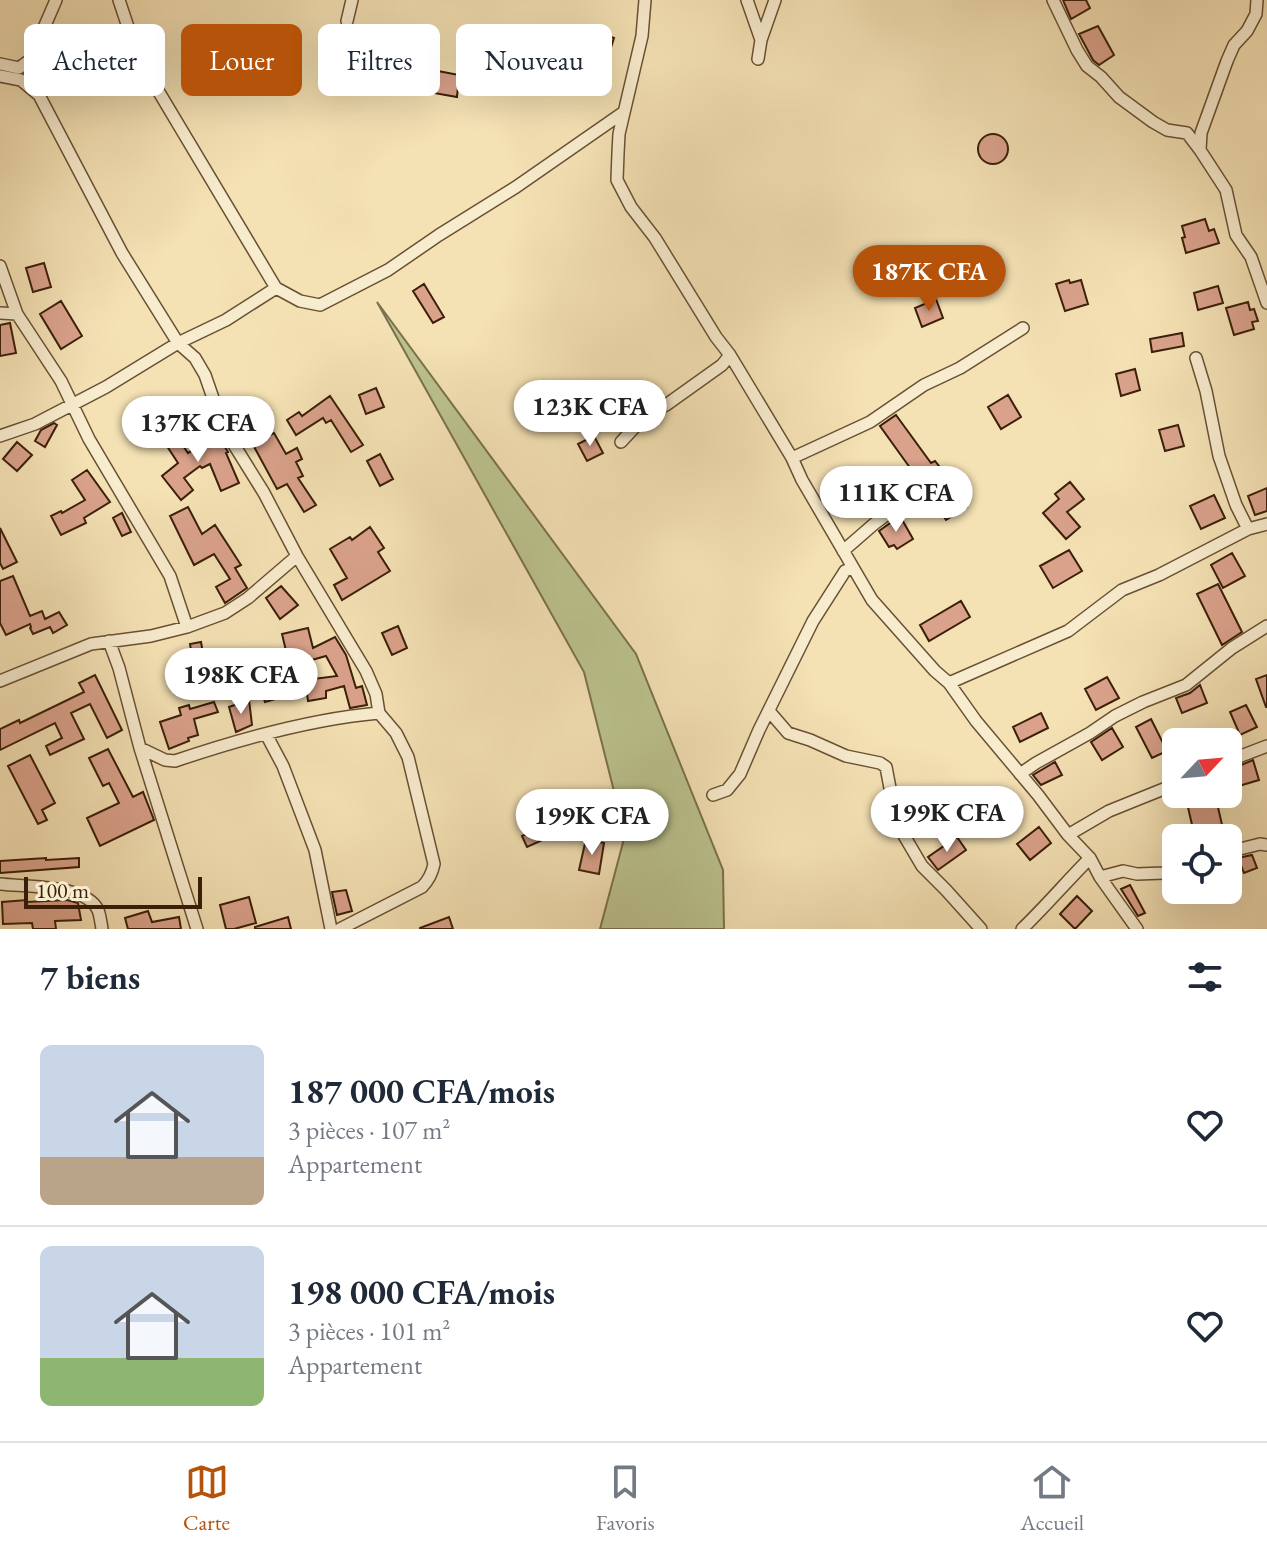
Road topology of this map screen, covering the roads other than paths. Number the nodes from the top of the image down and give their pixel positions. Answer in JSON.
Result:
{"nodes":[{"id":1,"x":56,"y":0,"type":"edge"},
{"id":2,"x":119,"y":0,"type":"edge"},
{"id":3,"x":352,"y":0,"type":"edge"},
{"id":4,"x":645,"y":0,"type":"edge"},
{"id":5,"x":747,"y":0,"type":"edge"},
{"id":6,"x":775,"y":0,"type":"edge"},
{"id":7,"x":1053,"y":0,"type":"edge"},
{"id":8,"x":1257,"y":0,"type":"edge"},
{"id":9,"x":347,"y":21,"type":"dead end"},
{"id":10,"x":761,"y":40,"type":"junction"},
{"id":11,"x":758,"y":59,"type":"dead end"},
{"id":12,"x":0,"y":64,"type":"edge"},
{"id":13,"x":0,"y":76,"type":"edge"},
{"id":14,"x":624,"y":112,"type":"junction"},
{"id":15,"x":1200,"y":150,"type":"junction"},
{"id":16,"x":0,"y":266,"type":"edge"},
{"id":17,"x":276,"y":288,"type":"junction"},
{"id":18,"x":1267,"y":303,"type":"edge"},
{"id":19,"x":0,"y":313,"type":"edge"},
{"id":20,"x":17,"y":314,"type":"junction"},
{"id":21,"x":1023,"y":328,"type":"dead end"},
{"id":22,"x":178,"y":343,"type":"junction"},
{"id":23,"x":730,"y":355,"type":"junction"},
{"id":24,"x":1196,"y":358,"type":"dead end"},
{"id":25,"x":72,"y":405,"type":"junction"},
{"id":26,"x":0,"y":436,"type":"edge"},
{"id":27,"x":621,"y":442,"type":"dead end"},
{"id":28,"x":792,"y":458,"type":"junction"},
{"id":29,"x":905,"y":501,"type":"dead end"},
{"id":30,"x":1267,"y":524,"type":"edge"},
{"id":31,"x":1248,"y":529,"type":"junction"},
{"id":32,"x":843,"y":551,"type":"junction"},
{"id":33,"x":297,"y":556,"type":"junction"},
{"id":34,"x":852,"y":568,"type":"junction"},
{"id":35,"x":1267,"y":626,"type":"edge"},
{"id":36,"x":187,"y":627,"type":"junction"},
{"id":37,"x":109,"y":641,"type":"junction"},
{"id":38,"x":0,"y":681,"type":"edge"},
{"id":39,"x":949,"y":683,"type":"junction"},
{"id":40,"x":769,"y":711,"type":"junction"},
{"id":41,"x":379,"y":713,"type":"junction"},
{"id":42,"x":266,"y":734,"type":"junction"},
{"id":43,"x":1267,"y":746,"type":"edge"},
{"id":44,"x":140,"y":748,"type":"junction"},
{"id":45,"x":1242,"y":756,"type":"edge"},
{"id":46,"x":1020,"y":774,"type":"junction"},
{"id":47,"x":1162,"y":790,"type":"edge"},
{"id":48,"x":713,"y":795,"type":"dead end"},
{"id":49,"x":1068,"y":835,"type":"junction"},
{"id":50,"x":1267,"y":845,"type":"edge"},
{"id":51,"x":1242,"y":848,"type":"edge"},
{"id":52,"x":1090,"y":858,"type":"junction"},
{"id":53,"x":1162,"y":873,"type":"edge"},
{"id":54,"x":1100,"y":877,"type":"junction"},
{"id":55,"x":0,"y":884,"type":"edge"},
{"id":56,"x":102,"y":929,"type":"edge"},
{"id":57,"x":197,"y":929,"type":"edge"},
{"id":58,"x":331,"y":929,"type":"edge"},
{"id":59,"x":340,"y":929,"type":"edge"},
{"id":60,"x":981,"y":929,"type":"edge"},
{"id":61,"x":1022,"y":929,"type":"edge"},
{"id":62,"x":1137,"y":929,"type":"edge"}],
"edges":[{"from":1,"to":12,"type":"street"},
{"from":2,"to":17,"type":"street"},
{"from":3,"to":9,"type":"street"},
{"from":4,"to":14,"type":"street"},
{"from":5,"to":10,"type":"street"},
{"from":6,"to":10,"type":"street"},
{"from":7,"to":15,"type":"street"},
{"from":8,"to":15,"type":"street"},
{"from":10,"to":11,"type":"street"},
{"from":13,"to":22,"type":"street"},
{"from":14,"to":17,"type":"street"},
{"from":14,"to":23,"type":"street"},
{"from":15,"to":18,"type":"street"},
{"from":16,"to":20,"type":"street"},
{"from":17,"to":22,"type":"street"},
{"from":19,"to":20,"type":"street"},
{"from":20,"to":25,"type":"street"},
{"from":21,"to":28,"type":"street"},
{"from":22,"to":25,"type":"street"},
{"from":22,"to":33,"type":"street"},
{"from":23,"to":27,"type":"street"},
{"from":23,"to":28,"type":"street"},
{"from":24,"to":31,"type":"street"},
{"from":25,"to":26,"type":"street"},
{"from":25,"to":36,"type":"street"},
{"from":28,"to":32,"type":"street"},
{"from":29,"to":32,"type":"street"},
{"from":30,"to":31,"type":"street"},
{"from":31,"to":39,"type":"street"},
{"from":32,"to":34,"type":"street"},
{"from":33,"to":36,"type":"street"},
{"from":33,"to":41,"type":"street"},
{"from":34,"to":39,"type":"street"},
{"from":34,"to":40,"type":"street"},
{"from":35,"to":46,"type":"street"},
{"from":36,"to":37,"type":"street"},
{"from":37,"to":38,"type":"street"},
{"from":37,"to":44,"type":"street"},
{"from":39,"to":46,"type":"street"},
{"from":40,"to":48,"type":"street"},
{"from":40,"to":60,"type":"street"},
{"from":41,"to":42,"type":"street"},
{"from":41,"to":59,"type":"street"},
{"from":42,"to":44,"type":"street"},
{"from":42,"to":58,"type":"street"},
{"from":43,"to":45,"type":"street"},
{"from":44,"to":57,"type":"street"},
{"from":46,"to":49,"type":"street"},
{"from":47,"to":49,"type":"street"},
{"from":49,"to":52,"type":"street"},
{"from":50,"to":51,"type":"street"},
{"from":52,"to":54,"type":"street"},
{"from":52,"to":61,"type":"street"},
{"from":53,"to":54,"type":"street"},
{"from":54,"to":62,"type":"street"},
{"from":55,"to":56,"type":"street"}]}
